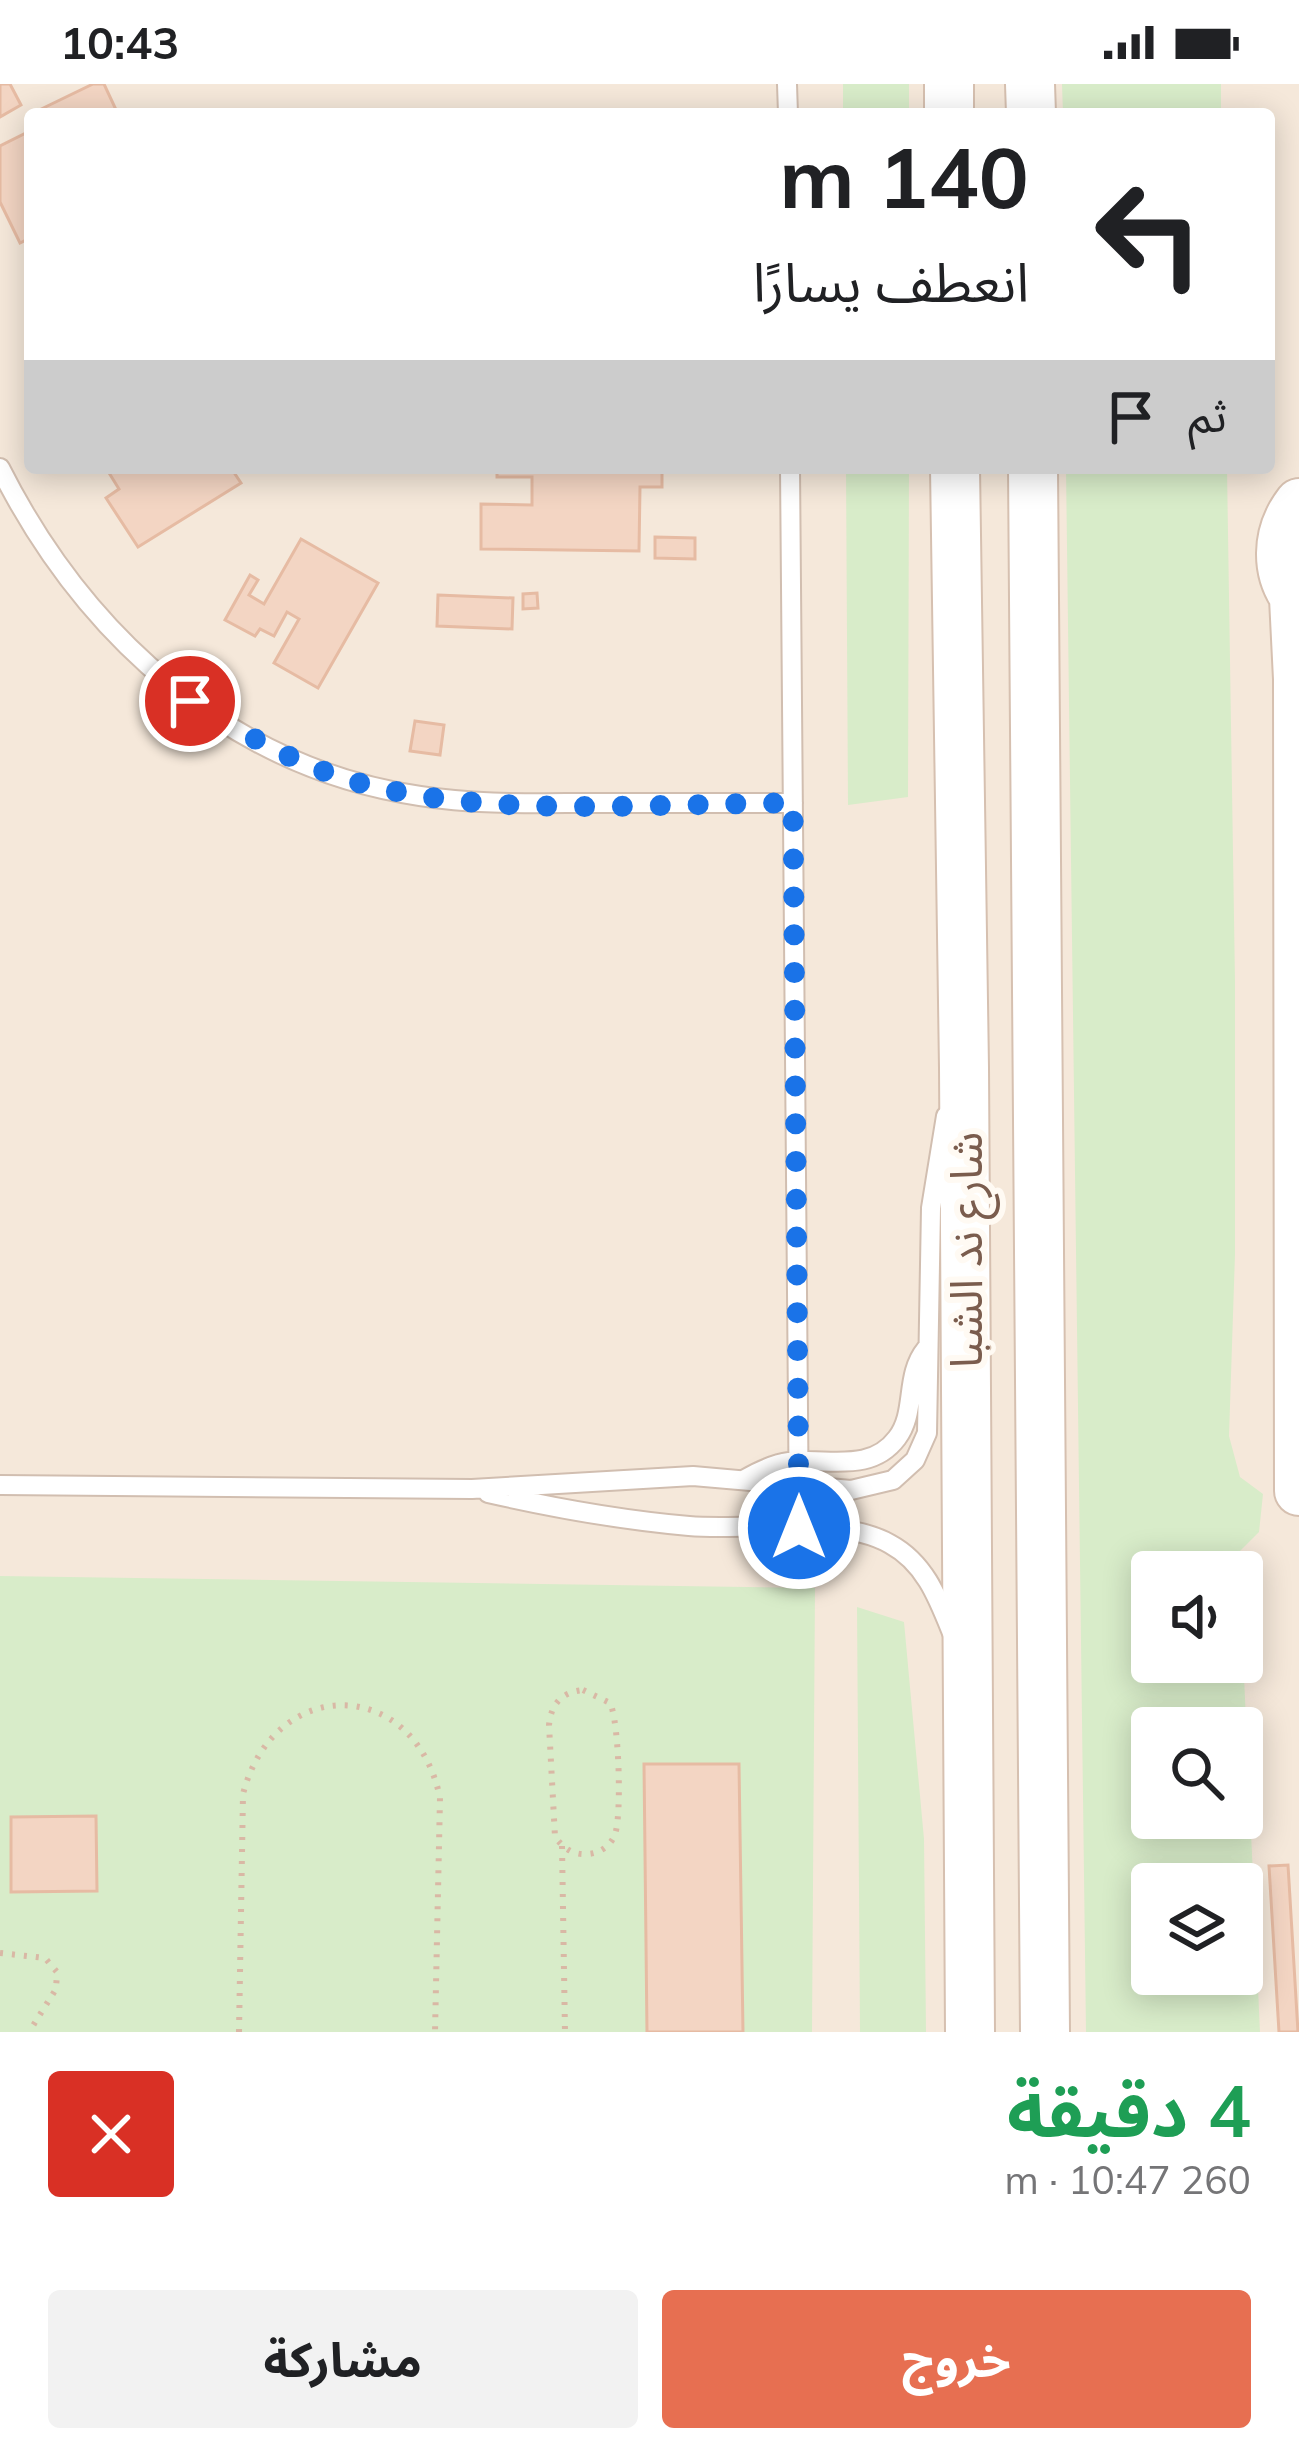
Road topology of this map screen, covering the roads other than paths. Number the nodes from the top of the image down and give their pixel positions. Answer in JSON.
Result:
{"nodes":[{"id":1,"x":0,"y":468,"type":"edge"},
{"id":2,"x":790,"y":474,"type":"edge"},
{"id":3,"x":955,"y":474,"type":"edge"},
{"id":4,"x":1033,"y":474,"type":"edge"},
{"id":5,"x":1299,"y":502,"type":"edge"},
{"id":6,"x":1296,"y":600,"type":"edge"},
{"id":7,"x":793,"y":803,"type":"junction"},
{"id":8,"x":964,"y":1068,"type":"junction"},
{"id":9,"x":928,"y":1345,"type":"junction"},
{"id":10,"x":798,"y":1461,"type":"junction"},
{"id":11,"x":745,"y":1479,"type":"junction"},
{"id":12,"x":0,"y":1485,"type":"edge"},
{"id":13,"x":799,"y":1488,"type":"junction"},
{"id":14,"x":472,"y":1489,"type":"junction"},
{"id":15,"x":1299,"y":1491,"type":"edge"},
{"id":16,"x":799,"y":1528,"type":"junction"},
{"id":17,"x":968,"y":1673,"type":"junction"},
{"id":18,"x":970,"y":2032,"type":"edge"},
{"id":19,"x":1046,"y":2032,"type":"edge"}],
"edges":[{"from":1,"to":7,"type":"lane"},
{"from":2,"to":7,"type":"lane"},
{"from":3,"to":8,"type":"main road","name":"شارع ند الشبا"},
{"from":4,"to":19,"type":"main road","name":"شارع ند الشبا"},
{"from":5,"to":6,"type":"main road"},
{"from":6,"to":15,"type":"main road"},
{"from":7,"to":10,"type":"lane"},
{"from":8,"to":9,"type":"lane"},
{"from":8,"to":17,"type":"main road","name":"شارع ند الشبا"},
{"from":9,"to":10,"type":"lane"},
{"from":9,"to":13,"type":"lane"},
{"from":10,"to":11,"type":"lane"},
{"from":10,"to":13,"type":"lane"},
{"from":11,"to":13,"type":"lane"},
{"from":11,"to":14,"type":"lane"},
{"from":12,"to":14,"type":"lane"},
{"from":13,"to":16,"type":"lane"},
{"from":14,"to":16,"type":"lane"},
{"from":16,"to":17,"type":"lane"},
{"from":17,"to":18,"type":"main road","name":"شارع ند الشبا"}]}
